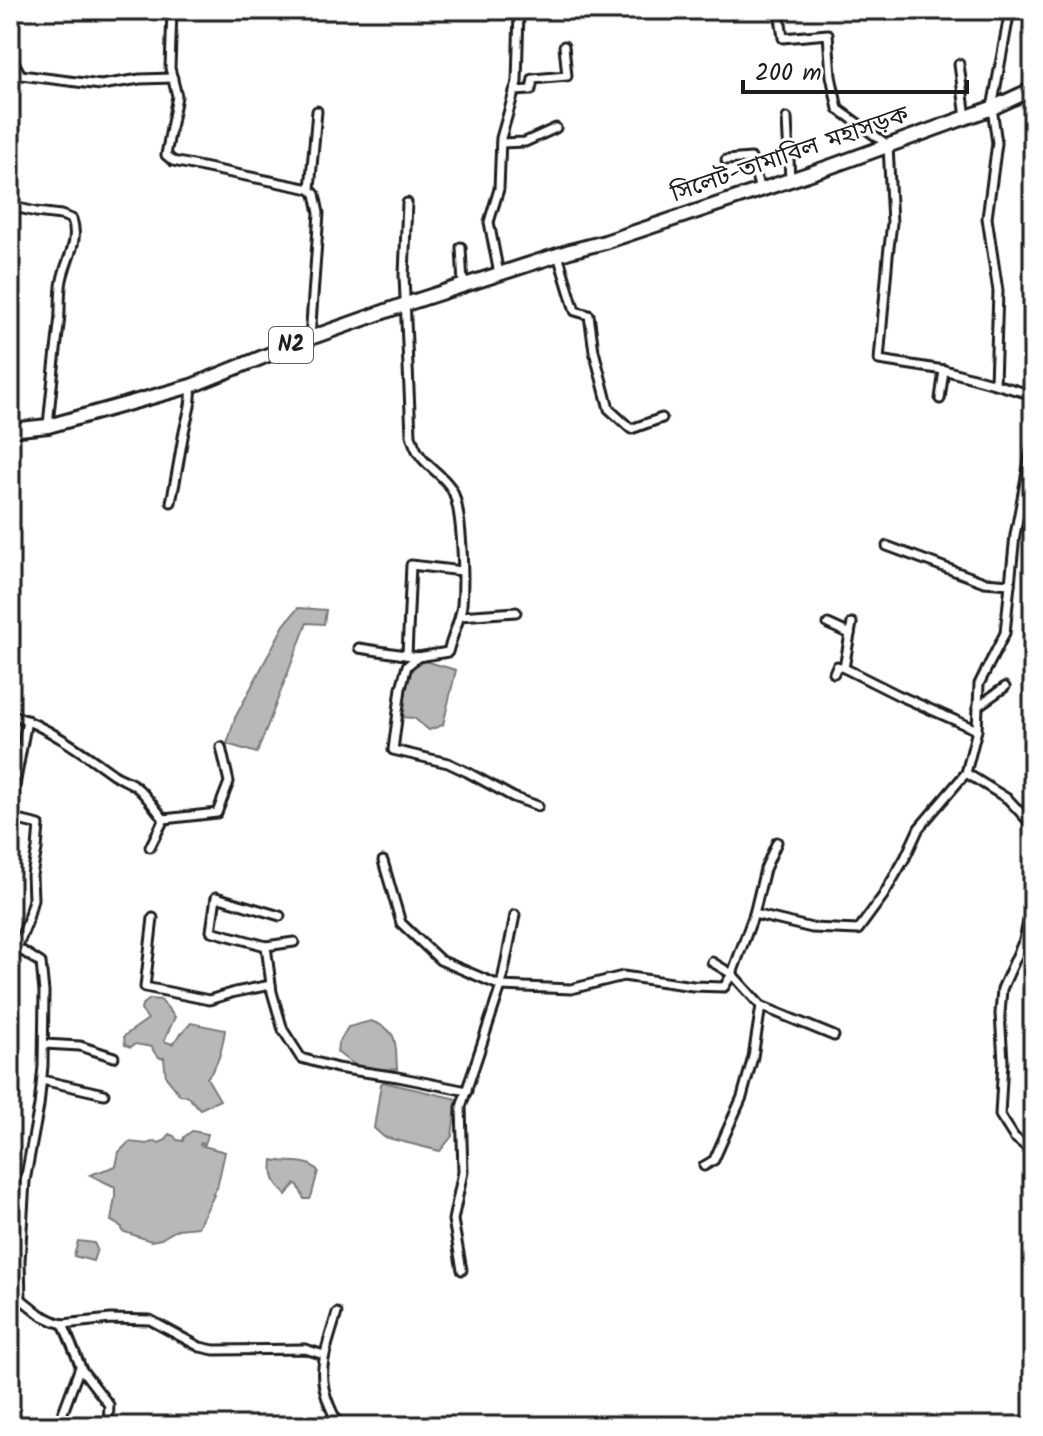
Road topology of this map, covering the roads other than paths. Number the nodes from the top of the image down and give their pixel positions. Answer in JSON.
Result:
{"nodes":[{"id":1,"x":172,"y":10,"type":"edge"},
{"id":2,"x":519,"y":10,"type":"edge"},
{"id":3,"x":779,"y":10,"type":"edge"},
{"id":4,"x":1010,"y":10,"type":"edge"},
{"id":5,"x":11,"y":14,"type":"edge"},
{"id":6,"x":10,"y":28,"type":"edge"},
{"id":7,"x":564,"y":46,"type":"dead end"},
{"id":8,"x":10,"y":55,"type":"edge"},
{"id":9,"x":959,"y":64,"type":"dead end"},
{"id":10,"x":21,"y":75,"type":"junction"},
{"id":11,"x":10,"y":78,"type":"edge"},
{"id":12,"x":173,"y":78,"type":"junction"},
{"id":13,"x":1033,"y":89,"type":"edge"},
{"id":14,"x":514,"y":91,"type":"junction"},
{"id":15,"x":992,"y":108,"type":"junction"},
{"id":16,"x":317,"y":111,"type":"dead end"},
{"id":17,"x":787,"y":118,"type":"dead end"},
{"id":18,"x":966,"y":118,"type":"junction"},
{"id":19,"x":556,"y":128,"type":"dead end"},
{"id":20,"x":501,"y":143,"type":"junction"},
{"id":21,"x":888,"y":145,"type":"junction"},
{"id":22,"x":726,"y":160,"type":"dead end"},
{"id":23,"x":790,"y":180,"type":"junction"},
{"id":24,"x":310,"y":189,"type":"junction"},
{"id":25,"x":760,"y":190,"type":"junction"},
{"id":26,"x":407,"y":203,"type":"dead end"},
{"id":27,"x":10,"y":206,"type":"edge"},
{"id":28,"x":461,"y":247,"type":"dead end"},
{"id":29,"x":564,"y":253,"type":"junction"},
{"id":30,"x":499,"y":274,"type":"junction"},
{"id":31,"x":463,"y":286,"type":"junction"},
{"id":32,"x":406,"y":304,"type":"junction"},
{"id":33,"x":310,"y":338,"type":"junction"},
{"id":34,"x":944,"y":370,"type":"junction"},
{"id":35,"x":995,"y":384,"type":"junction"},
{"id":36,"x":191,"y":386,"type":"junction"},
{"id":37,"x":1032,"y":394,"type":"edge"},
{"id":38,"x":940,"y":399,"type":"dead end"},
{"id":39,"x":1033,"y":408,"type":"edge"},
{"id":40,"x":662,"y":418,"type":"dead end"},
{"id":41,"x":48,"y":426,"type":"junction"},
{"id":42,"x":10,"y":430,"type":"edge"},
{"id":43,"x":1033,"y":440,"type":"edge"},
{"id":44,"x":171,"y":502,"type":"dead end"},
{"id":45,"x":887,"y":546,"type":"dead end"},
{"id":46,"x":462,"y":571,"type":"junction"},
{"id":47,"x":1010,"y":584,"type":"junction"},
{"id":48,"x":516,"y":612,"type":"dead end"},
{"id":49,"x":460,"y":616,"type":"junction"},
{"id":50,"x":852,"y":623,"type":"dead end"},
{"id":51,"x":828,"y":624,"type":"dead end"},
{"id":52,"x":850,"y":634,"type":"junction"},
{"id":53,"x":359,"y":648,"type":"dead end"},
{"id":54,"x":407,"y":655,"type":"junction"},
{"id":55,"x":418,"y":657,"type":"junction"},
{"id":56,"x":844,"y":668,"type":"junction"},
{"id":57,"x":834,"y":673,"type":"dead end"},
{"id":58,"x":1005,"y":687,"type":"dead end"},
{"id":59,"x":978,"y":706,"type":"junction"},
{"id":60,"x":10,"y":714,"type":"edge"},
{"id":61,"x":27,"y":720,"type":"junction"},
{"id":62,"x":977,"y":730,"type":"junction"},
{"id":63,"x":221,"y":747,"type":"dead end"},
{"id":64,"x":966,"y":773,"type":"junction"},
{"id":65,"x":538,"y":806,"type":"dead end"},
{"id":66,"x":10,"y":815,"type":"edge"},
{"id":67,"x":164,"y":819,"type":"junction"},
{"id":68,"x":1033,"y":826,"type":"edge"},
{"id":69,"x":777,"y":842,"type":"dead end"},
{"id":70,"x":150,"y":847,"type":"dead end"},
{"id":71,"x":383,"y":861,"type":"dead end"},
{"id":72,"x":1033,"y":880,"type":"edge"},
{"id":73,"x":754,"y":914,"type":"junction"},
{"id":74,"x":515,"y":915,"type":"dead end"},
{"id":75,"x":280,"y":916,"type":"dead end"},
{"id":76,"x":153,"y":918,"type":"dead end"},
{"id":77,"x":294,"y":942,"type":"dead end"},
{"id":78,"x":14,"y":946,"type":"edge"},
{"id":79,"x":266,"y":946,"type":"junction"},
{"id":80,"x":712,"y":962,"type":"dead end"},
{"id":81,"x":732,"y":974,"type":"junction"},
{"id":82,"x":271,"y":985,"type":"junction"},
{"id":83,"x":501,"y":986,"type":"junction"},
{"id":84,"x":761,"y":1006,"type":"junction"},
{"id":85,"x":834,"y":1036,"type":"dead end"},
{"id":86,"x":44,"y":1044,"type":"junction"},
{"id":87,"x":114,"y":1057,"type":"dead end"},
{"id":88,"x":42,"y":1080,"type":"junction"},
{"id":89,"x":467,"y":1091,"type":"junction"},
{"id":90,"x":104,"y":1094,"type":"dead end"},
{"id":91,"x":1033,"y":1152,"type":"edge"},
{"id":92,"x":704,"y":1166,"type":"dead end"},
{"id":93,"x":462,"y":1270,"type":"dead end"},
{"id":94,"x":21,"y":1299,"type":"junction"},
{"id":95,"x":10,"y":1304,"type":"edge"},
{"id":96,"x":337,"y":1313,"type":"dead end"},
{"id":97,"x":63,"y":1324,"type":"junction"},
{"id":98,"x":324,"y":1355,"type":"junction"},
{"id":99,"x":80,"y":1367,"type":"junction"},
{"id":100,"x":61,"y":1426,"type":"edge"},
{"id":101,"x":108,"y":1426,"type":"edge"},
{"id":102,"x":340,"y":1426,"type":"edge"}],
"edges":[{"from":1,"to":12,"type":"street"},
{"from":2,"to":14,"type":"street"},
{"from":3,"to":21,"type":"street"},
{"from":4,"to":15,"type":"street"},
{"from":5,"to":6,"type":"street"},
{"from":7,"to":14,"type":"street"},
{"from":8,"to":10,"type":"street"},
{"from":9,"to":18,"type":"street"},
{"from":10,"to":11,"type":"street"},
{"from":10,"to":12,"type":"street"},
{"from":12,"to":24,"type":"street"},
{"from":13,"to":15,"type":"highway","name":"সিলেট-তামাবিল মহাসড়ক","number":"N2"},
{"from":14,"to":20,"type":"street"},
{"from":15,"to":18,"type":"highway","name":"সিলেট-তামাবিল মহাসড়ক","number":"N2"},
{"from":15,"to":35,"type":"street"},
{"from":16,"to":24,"type":"street"},
{"from":17,"to":23,"type":"street"},
{"from":18,"to":21,"type":"highway","name":"সিলেট-তামাবিল মহাসড়ক","number":"N2"},
{"from":19,"to":20,"type":"street"},
{"from":20,"to":30,"type":"street"},
{"from":21,"to":23,"type":"highway","name":"সিলেট-তামাবিল মহাসড়ক","number":"N2"},
{"from":21,"to":34,"type":"street"},
{"from":22,"to":25,"type":"street"},
{"from":23,"to":25,"type":"highway","name":"সিলেট-তামাবিল মহাসড়ক","number":"N2"},
{"from":24,"to":33,"type":"street"},
{"from":25,"to":29,"type":"highway","name":"সিলেট-তামাবিল মহাসড়ক","number":"N2"},
{"from":26,"to":32,"type":"street"},
{"from":27,"to":41,"type":"street"},
{"from":28,"to":31,"type":"street"},
{"from":29,"to":30,"type":"highway","number":"N2"},
{"from":29,"to":40,"type":"street"},
{"from":30,"to":31,"type":"highway","number":"N2"},
{"from":31,"to":32,"type":"highway","number":"N2"},
{"from":32,"to":33,"type":"highway","number":"N2"},
{"from":32,"to":46,"type":"street"},
{"from":33,"to":36,"type":"highway","number":"N2"},
{"from":34,"to":35,"type":"street"},
{"from":34,"to":38,"type":"street"},
{"from":35,"to":37,"type":"street"},
{"from":36,"to":41,"type":"highway","number":"N2"},
{"from":36,"to":44,"type":"street"},
{"from":37,"to":39,"type":"street"},
{"from":41,"to":42,"type":"highway","number":"N2"},
{"from":43,"to":47,"type":"street"},
{"from":45,"to":47,"type":"street"},
{"from":46,"to":49,"type":"street"},
{"from":46,"to":54,"type":"street"},
{"from":47,"to":59,"type":"street"},
{"from":48,"to":49,"type":"street"},
{"from":49,"to":55,"type":"street"},
{"from":50,"to":52,"type":"street"},
{"from":51,"to":52,"type":"street"},
{"from":52,"to":56,"type":"street"},
{"from":53,"to":54,"type":"street"},
{"from":54,"to":55,"type":"street"},
{"from":55,"to":65,"type":"street"},
{"from":56,"to":57,"type":"street"},
{"from":56,"to":62,"type":"street"},
{"from":58,"to":59,"type":"street"},
{"from":59,"to":62,"type":"street"},
{"from":60,"to":61,"type":"street"},
{"from":61,"to":66,"type":"street"},
{"from":61,"to":67,"type":"street"},
{"from":62,"to":64,"type":"street"},
{"from":63,"to":67,"type":"street"},
{"from":64,"to":68,"type":"street"},
{"from":64,"to":73,"type":"street"},
{"from":66,"to":78,"type":"street"},
{"from":67,"to":70,"type":"street"},
{"from":69,"to":73,"type":"street"},
{"from":71,"to":83,"type":"street"},
{"from":72,"to":91,"type":"street"},
{"from":73,"to":81,"type":"street"},
{"from":74,"to":83,"type":"street"},
{"from":75,"to":79,"type":"street"},
{"from":76,"to":82,"type":"street"},
{"from":77,"to":79,"type":"street"},
{"from":78,"to":86,"type":"street"},
{"from":79,"to":82,"type":"street"},
{"from":80,"to":81,"type":"street"},
{"from":81,"to":83,"type":"street"},
{"from":81,"to":84,"type":"street"},
{"from":82,"to":89,"type":"street"},
{"from":83,"to":89,"type":"street"},
{"from":84,"to":85,"type":"street"},
{"from":84,"to":92,"type":"street"},
{"from":86,"to":87,"type":"street"},
{"from":86,"to":88,"type":"street"},
{"from":88,"to":90,"type":"street"},
{"from":88,"to":94,"type":"street"},
{"from":89,"to":93,"type":"street"},
{"from":94,"to":95,"type":"street"},
{"from":94,"to":97,"type":"street"},
{"from":96,"to":98,"type":"street"},
{"from":97,"to":98,"type":"street"},
{"from":97,"to":99,"type":"street"},
{"from":98,"to":102,"type":"street"},
{"from":99,"to":100,"type":"street"},
{"from":99,"to":101,"type":"street"}]}
